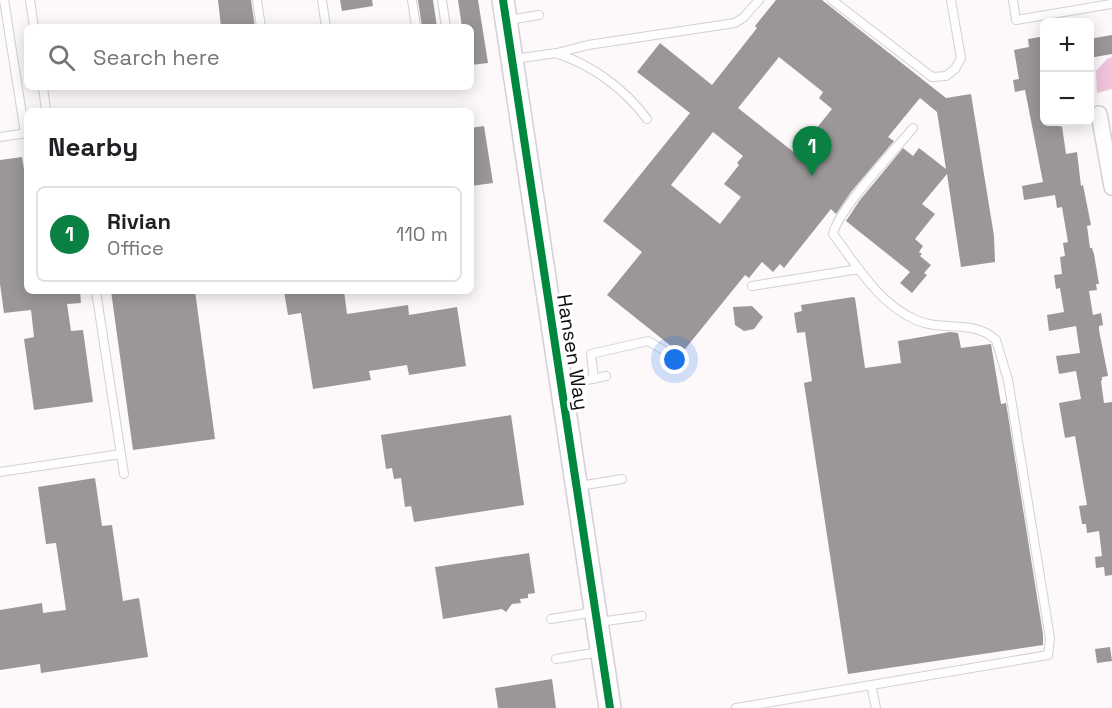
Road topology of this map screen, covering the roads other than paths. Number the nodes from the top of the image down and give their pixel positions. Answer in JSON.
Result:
{"nodes":[{"id":1,"x":4,"y":0,"type":"edge"},
{"id":2,"x":30,"y":0,"type":"edge"},
{"id":3,"x":257,"y":0,"type":"edge"},
{"id":4,"x":322,"y":0,"type":"edge"},
{"id":5,"x":412,"y":0,"type":"edge"},
{"id":6,"x":442,"y":0,"type":"edge"},
{"id":7,"x":759,"y":0,"type":"edge"},
{"id":8,"x":832,"y":0,"type":"edge"},
{"id":9,"x":951,"y":0,"type":"edge"},
{"id":10,"x":1013,"y":0,"type":"edge"},
{"id":11,"x":1112,"y":2,"type":"edge"},
{"id":12,"x":505,"y":10,"type":"edge"},
{"id":13,"x":539,"y":15,"type":"dead end"},
{"id":14,"x":34,"y":24,"type":"edge"},
{"id":15,"x":261,"y":24,"type":"edge"},
{"id":16,"x":326,"y":24,"type":"edge"},
{"id":17,"x":416,"y":24,"type":"edge"},
{"id":18,"x":446,"y":24,"type":"edge"},
{"id":19,"x":557,"y":53,"type":"junction"},
{"id":20,"x":512,"y":59,"type":"junction"},
{"id":21,"x":42,"y":90,"type":"edge"},
{"id":22,"x":46,"y":108,"type":"edge"},
{"id":23,"x":1099,"y":114,"type":"dead end"},
{"id":24,"x":647,"y":119,"type":"dead end"},
{"id":25,"x":24,"y":121,"type":"edge"},
{"id":26,"x":913,"y":128,"type":"dead end"},
{"id":27,"x":24,"y":133,"type":"edge"},
{"id":28,"x":0,"y":137,"type":"edge"},
{"id":29,"x":1112,"y":187,"type":"edge"},
{"id":30,"x":859,"y":269,"type":"junction"},
{"id":31,"x":752,"y":286,"type":"dead end"},
{"id":32,"x":96,"y":294,"type":"edge"},
{"id":33,"x":682,"y":361,"type":"dead end"},
{"id":34,"x":606,"y":376,"type":"dead end"},
{"id":35,"x":594,"y":379,"type":"junction"},
{"id":36,"x":561,"y":385,"type":"junction"},
{"id":37,"x":121,"y":454,"type":"junction"},
{"id":38,"x":0,"y":472,"type":"edge"},
{"id":39,"x":124,"y":474,"type":"dead end"},
{"id":40,"x":622,"y":479,"type":"dead end"},
{"id":41,"x":577,"y":487,"type":"junction"},
{"id":42,"x":642,"y":616,"type":"dead end"},
{"id":43,"x":596,"y":617,"type":"junction"},
{"id":44,"x":550,"y":619,"type":"dead end"},
{"id":45,"x":602,"y":652,"type":"junction"},
{"id":46,"x":556,"y":659,"type":"dead end"},
{"id":47,"x":871,"y":685,"type":"junction"},
{"id":48,"x":610,"y":708,"type":"edge"},
{"id":49,"x":736,"y":708,"type":"edge"},
{"id":50,"x":876,"y":708,"type":"edge"}],
"edges":[{"from":1,"to":25,"type":"lane"},
{"from":2,"to":14,"type":"lane"},
{"from":3,"to":15,"type":"lane"},
{"from":4,"to":16,"type":"lane"},
{"from":5,"to":17,"type":"lane"},
{"from":6,"to":18,"type":"lane"},
{"from":7,"to":19,"type":"lane"},
{"from":8,"to":9,"type":"lane"},
{"from":10,"to":11,"type":"lane"},
{"from":12,"to":13,"type":"lane"},
{"from":12,"to":20,"type":"street","name":"Hansen Way"},
{"from":19,"to":20,"type":"lane"},
{"from":19,"to":24,"type":"lane"},
{"from":20,"to":36,"type":"street","name":"Hansen Way"},
{"from":21,"to":22,"type":"lane"},
{"from":23,"to":29,"type":"street"},
{"from":26,"to":30,"type":"lane"},
{"from":27,"to":28,"type":"lane"},
{"from":30,"to":31,"type":"lane"},
{"from":30,"to":47,"type":"lane"},
{"from":32,"to":37,"type":"lane"},
{"from":33,"to":35,"type":"lane"},
{"from":34,"to":35,"type":"lane"},
{"from":35,"to":36,"type":"lane"},
{"from":36,"to":41,"type":"street","name":"Hansen Way"},
{"from":37,"to":38,"type":"lane"},
{"from":37,"to":39,"type":"lane"},
{"from":40,"to":41,"type":"lane"},
{"from":41,"to":43,"type":"street","name":"Hansen Way"},
{"from":42,"to":43,"type":"lane"},
{"from":43,"to":44,"type":"lane"},
{"from":43,"to":45,"type":"street","name":"Hansen Way"},
{"from":45,"to":46,"type":"lane"},
{"from":45,"to":48,"type":"street","name":"Hansen Way"},
{"from":47,"to":49,"type":"lane"},
{"from":47,"to":50,"type":"lane"}]}
